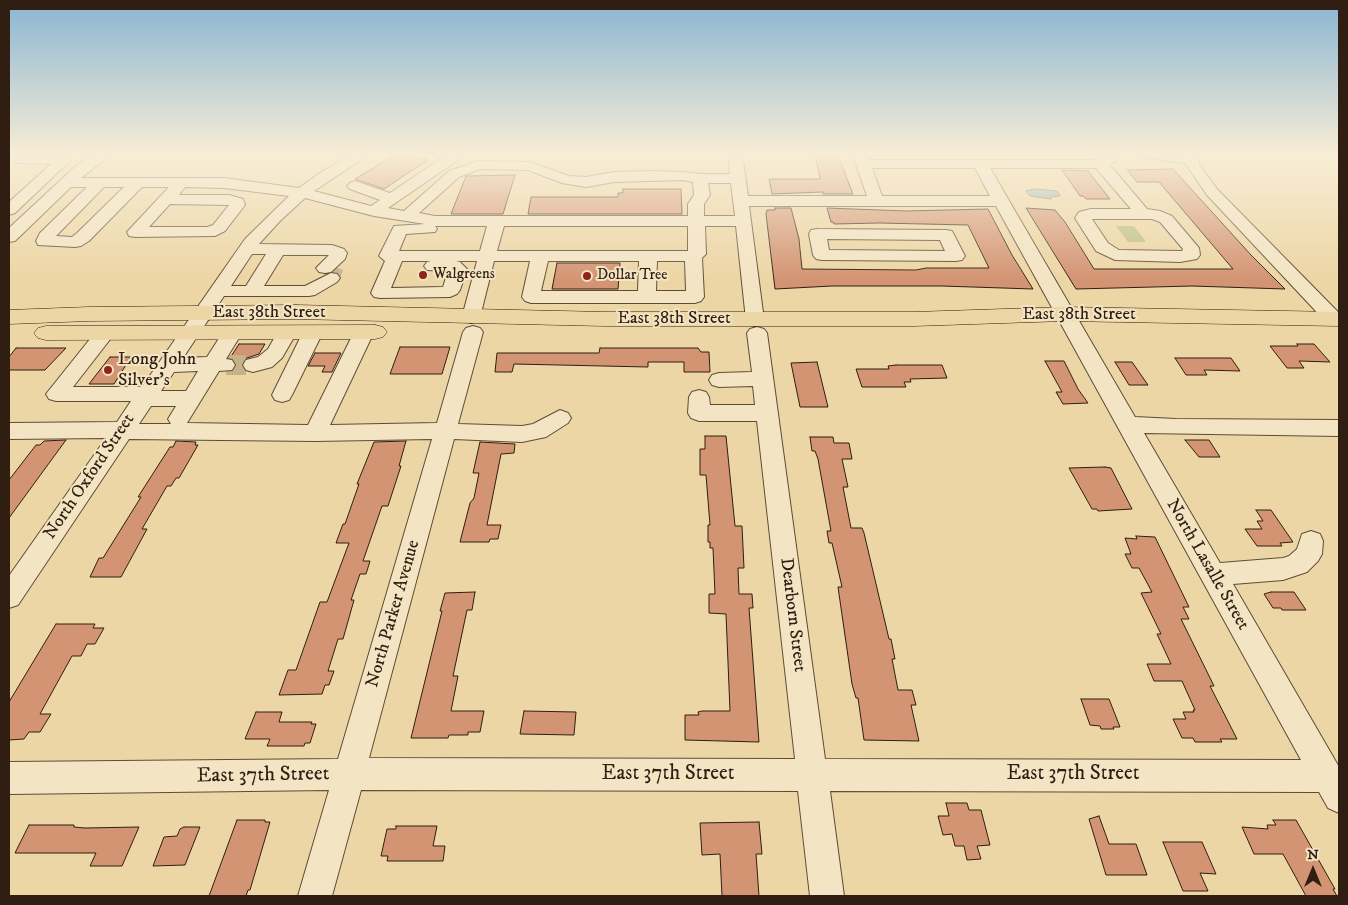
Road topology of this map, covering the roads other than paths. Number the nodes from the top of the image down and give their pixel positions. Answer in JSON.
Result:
{"nodes":[{"id":1,"x":25,"y":195,"type":"edge"},
{"id":2,"x":53,"y":195,"type":"edge"},
{"id":3,"x":87,"y":195,"type":"edge"},
{"id":4,"x":125,"y":195,"type":"edge"},
{"id":5,"x":170,"y":195,"type":"edge"},
{"id":6,"x":300,"y":195,"type":"edge"},
{"id":7,"x":311,"y":195,"type":"edge"},
{"id":8,"x":382,"y":195,"type":"edge"},
{"id":9,"x":395,"y":195,"type":"edge"},
{"id":10,"x":430,"y":195,"type":"edge"},
{"id":11,"x":702,"y":195,"type":"edge"},
{"id":12,"x":740,"y":195,"type":"edge"},
{"id":13,"x":874,"y":195,"type":"edge"},
{"id":14,"x":998,"y":195,"type":"edge"},
{"id":15,"x":1127,"y":195,"type":"edge"},
{"id":16,"x":1215,"y":195,"type":"edge"},
{"id":17,"x":391,"y":198,"type":"junction"},
{"id":18,"x":166,"y":199,"type":"junction"},
{"id":19,"x":201,"y":199,"type":"junction"},
{"id":20,"x":741,"y":201,"type":"junction"},
{"id":21,"x":812,"y":201,"type":"junction"},
{"id":22,"x":876,"y":201,"type":"junction"},
{"id":23,"x":1001,"y":201,"type":"junction"},
{"id":24,"x":9,"y":210,"type":"edge"},
{"id":25,"x":374,"y":211,"type":"junction"},
{"id":26,"x":1143,"y":214,"type":"junction"},
{"id":27,"x":407,"y":216,"type":"junction"},
{"id":28,"x":9,"y":218,"type":"edge"},
{"id":29,"x":29,"y":218,"type":"junction"},
{"id":30,"x":434,"y":221,"type":"junction"},
{"id":31,"x":497,"y":221,"type":"junction"},
{"id":32,"x":697,"y":221,"type":"junction"},
{"id":33,"x":743,"y":221,"type":"junction"},
{"id":34,"x":172,"y":233,"type":"junction"},
{"id":35,"x":822,"y":234,"type":"junction"},
{"id":36,"x":9,"y":237,"type":"edge"},
{"id":37,"x":247,"y":249,"type":"junction"},
{"id":38,"x":278,"y":249,"type":"junction"},
{"id":39,"x":487,"y":256,"type":"junction"},
{"id":40,"x":540,"y":256,"type":"junction"},
{"id":41,"x":648,"y":256,"type":"junction"},
{"id":42,"x":693,"y":256,"type":"junction"},
{"id":43,"x":394,"y":261,"type":"junction"},
{"id":44,"x":326,"y":275,"type":"junction"},
{"id":45,"x":218,"y":291,"type":"junction"},
{"id":46,"x":252,"y":291,"type":"junction"},
{"id":47,"x":647,"y":297,"type":"junction"},
{"id":48,"x":203,"y":312,"type":"junction"},
{"id":49,"x":9,"y":317,"type":"edge"},
{"id":50,"x":291,"y":322,"type":"junction"},
{"id":51,"x":1070,"y":323,"type":"junction"},
{"id":52,"x":472,"y":325,"type":"junction"},
{"id":53,"x":756,"y":326,"type":"junction"},
{"id":54,"x":1337,"y":327,"type":"edge"},
{"id":55,"x":313,"y":332,"type":"junction"},
{"id":56,"x":364,"y":332,"type":"junction"},
{"id":57,"x":9,"y":333,"type":"edge"},
{"id":58,"x":105,"y":333,"type":"junction"},
{"id":59,"x":189,"y":333,"type":"junction"},
{"id":60,"x":225,"y":354,"type":"junction"},
{"id":61,"x":263,"y":357,"type":"dead end"},
{"id":62,"x":167,"y":365,"type":"junction"},
{"id":63,"x":719,"y":380,"type":"dead end"},
{"id":64,"x":762,"y":380,"type":"junction"},
{"id":65,"x":282,"y":395,"type":"dead end"},
{"id":66,"x":145,"y":397,"type":"junction"},
{"id":67,"x":699,"y":397,"type":"dead end"},
{"id":68,"x":192,"y":398,"type":"junction"},
{"id":69,"x":767,"y":413,"type":"junction"},
{"id":70,"x":560,"y":418,"type":"dead end"},
{"id":71,"x":179,"y":419,"type":"dead end"},
{"id":72,"x":1127,"y":424,"type":"junction"},
{"id":73,"x":1339,"y":428,"type":"edge"},
{"id":74,"x":123,"y":430,"type":"junction"},
{"id":75,"x":9,"y":431,"type":"edge"},
{"id":76,"x":445,"y":431,"type":"junction"},
{"id":77,"x":315,"y":433,"type":"junction"},
{"id":78,"x":1311,"y":541,"type":"dead end"},
{"id":79,"x":1213,"y":575,"type":"junction"},
{"id":80,"x":9,"y":597,"type":"edge"},
{"id":81,"x":349,"y":774,"type":"junction"},
{"id":82,"x":812,"y":776,"type":"junction"},
{"id":83,"x":9,"y":778,"type":"edge"},
{"id":84,"x":1333,"y":786,"type":"edge"},
{"id":85,"x":315,"y":896,"type":"edge"},
{"id":86,"x":827,"y":896,"type":"edge"}],
"edges":[{"from":1,"to":24,"type":"street"},
{"from":2,"to":29,"type":"street"},
{"from":3,"to":4,"type":"street"},
{"from":5,"to":18,"type":"street"},
{"from":6,"to":37,"type":"street","name":"North Oxford Street"},
{"from":7,"to":25,"type":"street"},
{"from":8,"to":17,"type":"street"},
{"from":9,"to":17,"type":"street"},
{"from":10,"to":27,"type":"street"},
{"from":11,"to":32,"type":"street"},
{"from":12,"to":20,"type":"street","name":"Dearborn Street"},
{"from":13,"to":22,"type":"street"},
{"from":14,"to":23,"type":"street","name":"North Lasalle Street"},
{"from":15,"to":26,"type":"street"},
{"from":16,"to":54,"type":"street"},
{"from":17,"to":25,"type":"street"},
{"from":18,"to":19,"type":"street"},
{"from":18,"to":34,"type":"street"},
{"from":19,"to":34,"type":"street"},
{"from":19,"to":34,"type":"street"},
{"from":20,"to":21,"type":"street"},
{"from":20,"to":33,"type":"street","name":"Dearborn Street"},
{"from":21,"to":22,"type":"street"},
{"from":21,"to":35,"type":"street"},
{"from":22,"to":23,"type":"street"},
{"from":23,"to":51,"type":"street","name":"North Lasalle Street"},
{"from":25,"to":27,"type":"street"},
{"from":26,"to":26,"type":"street"},
{"from":27,"to":30,"type":"street"},
{"from":28,"to":29,"type":"street"},
{"from":29,"to":36,"type":"street"},
{"from":30,"to":31,"type":"street"},
{"from":30,"to":43,"type":"street"},
{"from":31,"to":32,"type":"street"},
{"from":31,"to":39,"type":"street","name":"North Parker Avenue"},
{"from":32,"to":33,"type":"street"},
{"from":32,"to":42,"type":"street"},
{"from":33,"to":53,"type":"street","name":"Dearborn Street"},
{"from":35,"to":35,"type":"street"},
{"from":37,"to":38,"type":"street"},
{"from":37,"to":45,"type":"street","name":"North Oxford Street"},
{"from":38,"to":44,"type":"street"},
{"from":38,"to":46,"type":"street"},
{"from":39,"to":40,"type":"street"},
{"from":39,"to":43,"type":"street"},
{"from":39,"to":52,"type":"street","name":"North Parker Avenue"},
{"from":40,"to":41,"type":"street"},
{"from":40,"to":47,"type":"street"},
{"from":41,"to":42,"type":"street"},
{"from":41,"to":47,"type":"street"},
{"from":42,"to":47,"type":"street"},
{"from":43,"to":43,"type":"street"},
{"from":44,"to":46,"type":"street"},
{"from":44,"to":50,"type":"street"},
{"from":45,"to":46,"type":"street"},
{"from":45,"to":48,"type":"street","name":"North Oxford Street"},
{"from":48,"to":49,"type":"main road","name":"East 38th Street"},
{"from":48,"to":50,"type":"main road","name":"East 38th Street"},
{"from":48,"to":59,"type":"street","name":"North Oxford Street"},
{"from":50,"to":52,"type":"main road","name":"East 38th Street"},
{"from":50,"to":55,"type":"main road","name":"East 38th Street"},
{"from":50,"to":60,"type":"main road","name":"East 38th Street"},
{"from":50,"to":61,"type":"street"},
{"from":51,"to":53,"type":"main road","name":"East 38th Street"},
{"from":51,"to":54,"type":"main road","name":"East 38th Street"},
{"from":51,"to":72,"type":"street","name":"North Lasalle Street"},
{"from":52,"to":53,"type":"main road","name":"East 38th Street"},
{"from":52,"to":56,"type":"main road","name":"East 38th Street"},
{"from":52,"to":76,"type":"street","name":"North Parker Avenue"},
{"from":53,"to":64,"type":"street","name":"Dearborn Street"},
{"from":55,"to":56,"type":"main road","name":"East 38th Street"},
{"from":55,"to":65,"type":"street"},
{"from":56,"to":77,"type":"street"},
{"from":57,"to":58,"type":"main road","name":"East 38th Street"},
{"from":58,"to":59,"type":"main road","name":"East 38th Street"},
{"from":58,"to":66,"type":"street"},
{"from":59,"to":60,"type":"main road","name":"East 38th Street"},
{"from":59,"to":62,"type":"street","name":"North Oxford Street"},
{"from":60,"to":62,"type":"street"},
{"from":60,"to":68,"type":"street"},
{"from":62,"to":66,"type":"street","name":"North Oxford Street"},
{"from":63,"to":64,"type":"street"},
{"from":64,"to":69,"type":"street","name":"Dearborn Street"},
{"from":66,"to":68,"type":"street"},
{"from":66,"to":74,"type":"street","name":"North Oxford Street"},
{"from":67,"to":69,"type":"street"},
{"from":68,"to":71,"type":"street"},
{"from":69,"to":82,"type":"street","name":"Dearborn Street"},
{"from":70,"to":76,"type":"street"},
{"from":72,"to":73,"type":"street"},
{"from":72,"to":79,"type":"street","name":"North Lasalle Street"},
{"from":74,"to":75,"type":"street"},
{"from":74,"to":77,"type":"street"},
{"from":74,"to":80,"type":"street","name":"North Oxford Street"},
{"from":76,"to":77,"type":"street"},
{"from":76,"to":81,"type":"street","name":"North Parker Avenue"},
{"from":78,"to":79,"type":"street"},
{"from":79,"to":84,"type":"street","name":"North Lasalle Street"},
{"from":81,"to":82,"type":"street","name":"East 37th Street"},
{"from":81,"to":83,"type":"street","name":"East 37th Street"},
{"from":81,"to":85,"type":"street","name":"North Parker Avenue"},
{"from":82,"to":84,"type":"street","name":"East 37th Street"},
{"from":82,"to":86,"type":"street","name":"Dearborn Street"}]}
